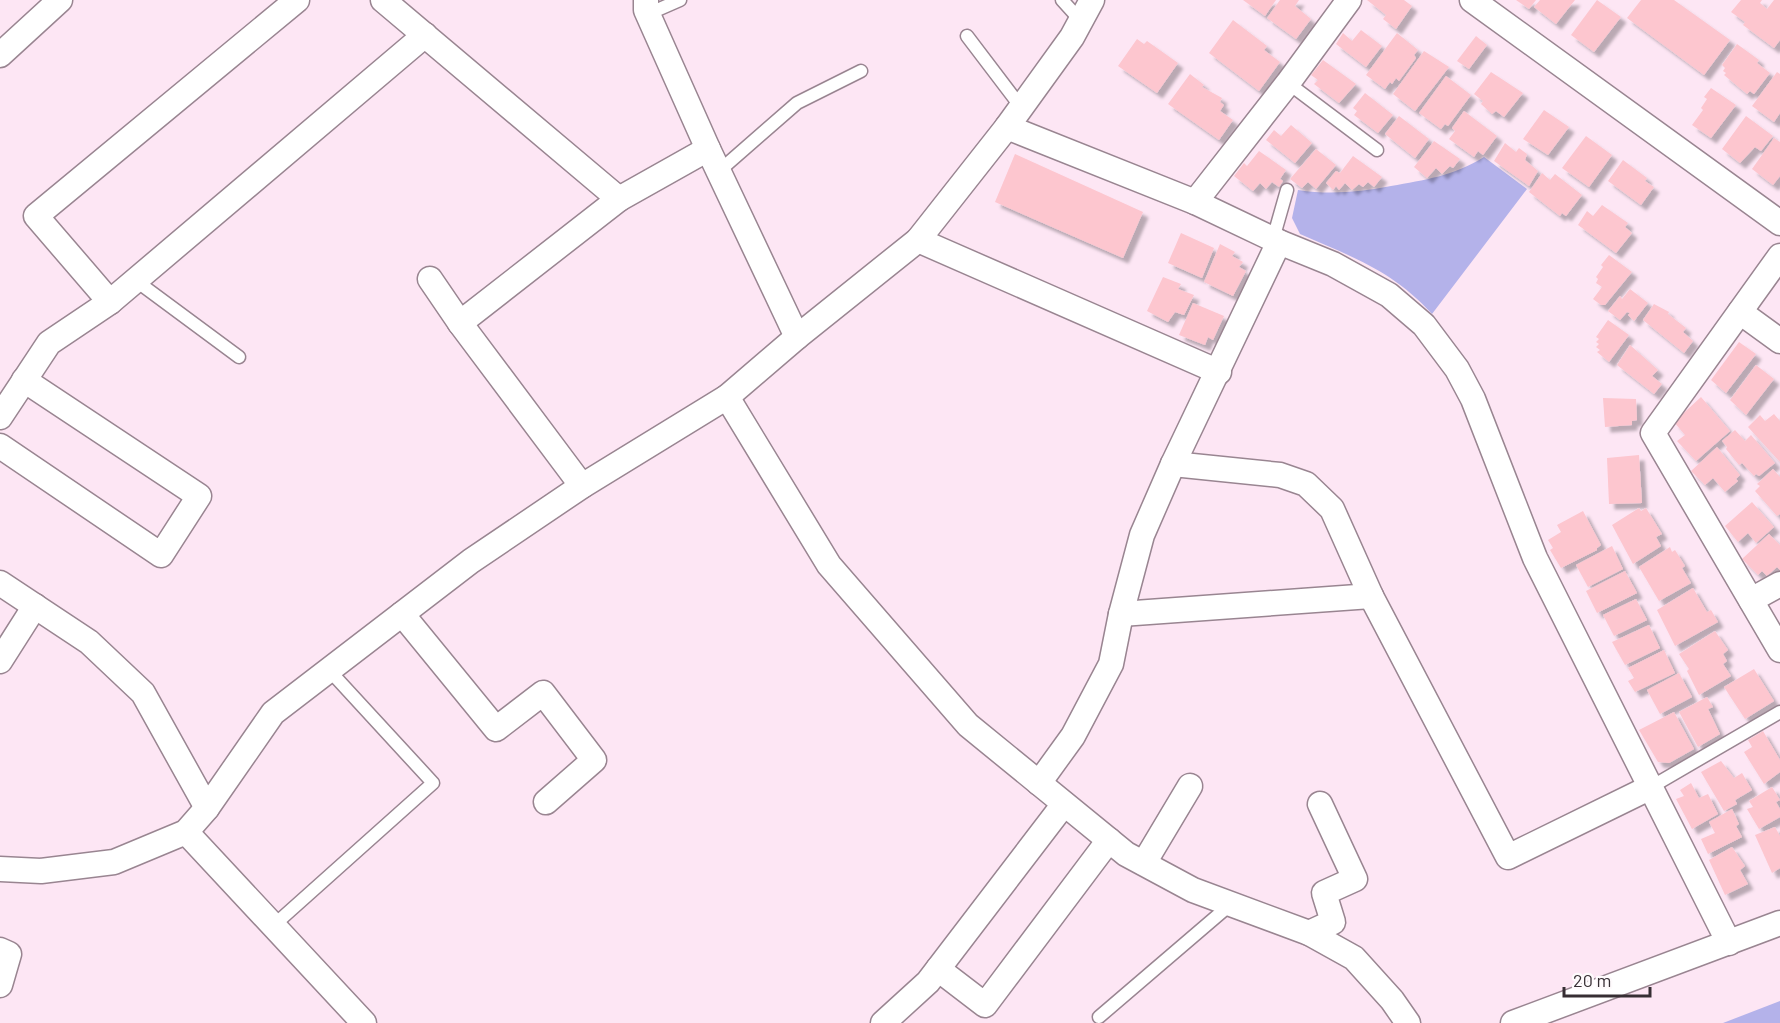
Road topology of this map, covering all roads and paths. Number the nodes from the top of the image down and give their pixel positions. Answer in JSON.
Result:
{"nodes":[{"id":1,"x":60,"y":0,"type":"edge"},
{"id":2,"x":297,"y":0,"type":"edge"},
{"id":3,"x":383,"y":0,"type":"edge"},
{"id":4,"x":680,"y":0,"type":"edge"},
{"id":5,"x":1062,"y":0,"type":"edge"},
{"id":6,"x":1349,"y":0,"type":"edge"},
{"id":7,"x":1472,"y":0,"type":"edge"},
{"id":8,"x":647,"y":7,"type":"edge"},
{"id":9,"x":1086,"y":10,"type":"edge"},
{"id":10,"x":425,"y":35,"type":"junction"},
{"id":11,"x":967,"y":36,"type":"dead end"},
{"id":12,"x":0,"y":55,"type":"edge"},
{"id":13,"x":861,"y":70,"type":"dead end"},
{"id":14,"x":1288,"y":83,"type":"junction"},
{"id":15,"x":1021,"y":107,"type":"junction"},
{"id":16,"x":1007,"y":127,"type":"junction"},
{"id":17,"x":708,"y":149,"type":"junction"},
{"id":18,"x":1377,"y":150,"type":"dead end"},
{"id":19,"x":718,"y":172,"type":"junction"},
{"id":20,"x":1287,"y":190,"type":"dead end"},
{"id":21,"x":619,"y":200,"type":"junction"},
{"id":22,"x":1195,"y":202,"type":"junction"},
{"id":23,"x":1780,"y":223,"type":"edge"},
{"id":24,"x":918,"y":240,"type":"junction"},
{"id":25,"x":1276,"y":241,"type":"junction"},
{"id":26,"x":1780,"y":256,"type":"edge"},
{"id":27,"x":430,"y":279,"type":"dead end"},
{"id":28,"x":135,"y":280,"type":"junction"},
{"id":29,"x":110,"y":302,"type":"junction"},
{"id":30,"x":1740,"y":312,"type":"junction"},
{"id":31,"x":460,"y":323,"type":"junction"},
{"id":32,"x":797,"y":337,"type":"junction"},
{"id":33,"x":1780,"y":341,"type":"edge"},
{"id":34,"x":239,"y":357,"type":"dead end"},
{"id":35,"x":1219,"y":372,"type":"junction"},
{"id":36,"x":24,"y":380,"type":"junction"},
{"id":37,"x":727,"y":397,"type":"junction"},
{"id":38,"x":0,"y":417,"type":"edge"},
{"id":39,"x":0,"y":447,"type":"edge"},
{"id":40,"x":1173,"y":464,"type":"junction"},
{"id":41,"x":582,"y":486,"type":"junction"},
{"id":42,"x":0,"y":583,"type":"edge"},
{"id":43,"x":1780,"y":584,"type":"edge"},
{"id":44,"x":1371,"y":596,"type":"junction"},
{"id":45,"x":1751,"y":600,"type":"junction"},
{"id":46,"x":35,"y":606,"type":"junction"},
{"id":47,"x":402,"y":614,"type":"junction"},
{"id":48,"x":1121,"y":614,"type":"junction"},
{"id":49,"x":1780,"y":650,"type":"edge"},
{"id":50,"x":0,"y":661,"type":"edge"},
{"id":51,"x":329,"y":670,"type":"junction"},
{"id":52,"x":1780,"y":712,"type":"edge"},
{"id":53,"x":1039,"y":783,"type":"junction"},
{"id":54,"x":1190,"y":786,"type":"dead end"},
{"id":55,"x":1651,"y":787,"type":"junction"},
{"id":56,"x":546,"y":802,"type":"dead end"},
{"id":57,"x":1064,"y":804,"type":"junction"},
{"id":58,"x":1320,"y":804,"type":"dead end"},
{"id":59,"x":207,"y":808,"type":"junction"},
{"id":60,"x":186,"y":832,"type":"junction"},
{"id":61,"x":1109,"y":840,"type":"junction"},
{"id":62,"x":1144,"y":863,"type":"junction"},
{"id":63,"x":0,"y":869,"type":"edge"},
{"id":64,"x":1231,"y":904,"type":"junction"},
{"id":65,"x":1780,"y":923,"type":"edge"},
{"id":66,"x":273,"y":926,"type":"junction"},
{"id":67,"x":1309,"y":933,"type":"junction"},
{"id":68,"x":1729,"y":943,"type":"junction"},
{"id":69,"x":0,"y":951,"type":"edge"},
{"id":70,"x":938,"y":969,"type":"junction"},
{"id":71,"x":0,"y":985,"type":"edge"},
{"id":72,"x":1099,"y":1017,"type":"dead end"},
{"id":73,"x":364,"y":1023,"type":"edge"},
{"id":74,"x":883,"y":1023,"type":"edge"},
{"id":75,"x":1408,"y":1023,"type":"edge"},
{"id":76,"x":1513,"y":1023,"type":"edge"}],
"edges":[{"from":1,"to":12,"type":"street"},
{"from":2,"to":29,"type":"street"},
{"from":3,"to":10,"type":"street"},
{"from":4,"to":8,"type":"lane"},
{"from":5,"to":9,"type":"lane"},
{"from":6,"to":14,"type":"street"},
{"from":7,"to":23,"type":"street"},
{"from":8,"to":17,"type":"street"},
{"from":9,"to":15,"type":"street"},
{"from":10,"to":21,"type":"street"},
{"from":10,"to":28,"type":"street"},
{"from":11,"to":15,"type":"lane"},
{"from":13,"to":19,"type":"lane"},
{"from":14,"to":18,"type":"lane"},
{"from":14,"to":22,"type":"street"},
{"from":15,"to":16,"type":"street"},
{"from":16,"to":22,"type":"street"},
{"from":16,"to":24,"type":"street"},
{"from":17,"to":19,"type":"street"},
{"from":17,"to":21,"type":"street"},
{"from":19,"to":32,"type":"street"},
{"from":20,"to":25,"type":"lane"},
{"from":21,"to":31,"type":"street"},
{"from":22,"to":25,"type":"street"},
{"from":24,"to":32,"type":"street"},
{"from":24,"to":35,"type":"street"},
{"from":25,"to":35,"type":"street"},
{"from":25,"to":55,"type":"street"},
{"from":26,"to":30,"type":"street"},
{"from":27,"to":31,"type":"street"},
{"from":28,"to":29,"type":"street"},
{"from":28,"to":34,"type":"lane"},
{"from":29,"to":36,"type":"street"},
{"from":30,"to":33,"type":"street"},
{"from":30,"to":45,"type":"street"},
{"from":31,"to":41,"type":"street"},
{"from":32,"to":37,"type":"street"},
{"from":35,"to":40,"type":"street"},
{"from":36,"to":38,"type":"street"},
{"from":36,"to":39,"type":"street"},
{"from":37,"to":41,"type":"street"},
{"from":37,"to":53,"type":"street"},
{"from":40,"to":44,"type":"street"},
{"from":40,"to":48,"type":"street"},
{"from":41,"to":47,"type":"street"},
{"from":42,"to":46,"type":"street"},
{"from":43,"to":45,"type":"street"},
{"from":44,"to":48,"type":"street"},
{"from":44,"to":55,"type":"street"},
{"from":45,"to":49,"type":"street"},
{"from":46,"to":50,"type":"street"},
{"from":46,"to":59,"type":"street"},
{"from":47,"to":51,"type":"street"},
{"from":47,"to":56,"type":"street"},
{"from":48,"to":53,"type":"street"},
{"from":51,"to":59,"type":"street"},
{"from":51,"to":66,"type":"lane"},
{"from":52,"to":55,"type":"lane"},
{"from":53,"to":57,"type":"street"},
{"from":54,"to":62,"type":"street"},
{"from":55,"to":68,"type":"street"},
{"from":57,"to":61,"type":"street"},
{"from":57,"to":70,"type":"street"},
{"from":58,"to":67,"type":"street"},
{"from":59,"to":60,"type":"street"},
{"from":60,"to":63,"type":"street"},
{"from":60,"to":66,"type":"street"},
{"from":61,"to":62,"type":"street"},
{"from":61,"to":70,"type":"street"},
{"from":62,"to":64,"type":"street"},
{"from":64,"to":67,"type":"street"},
{"from":64,"to":72,"type":"lane"},
{"from":65,"to":68,"type":"street"},
{"from":66,"to":73,"type":"street"},
{"from":67,"to":75,"type":"street"},
{"from":68,"to":76,"type":"street"},
{"from":69,"to":71,"type":"street"},
{"from":70,"to":74,"type":"street"}]}
